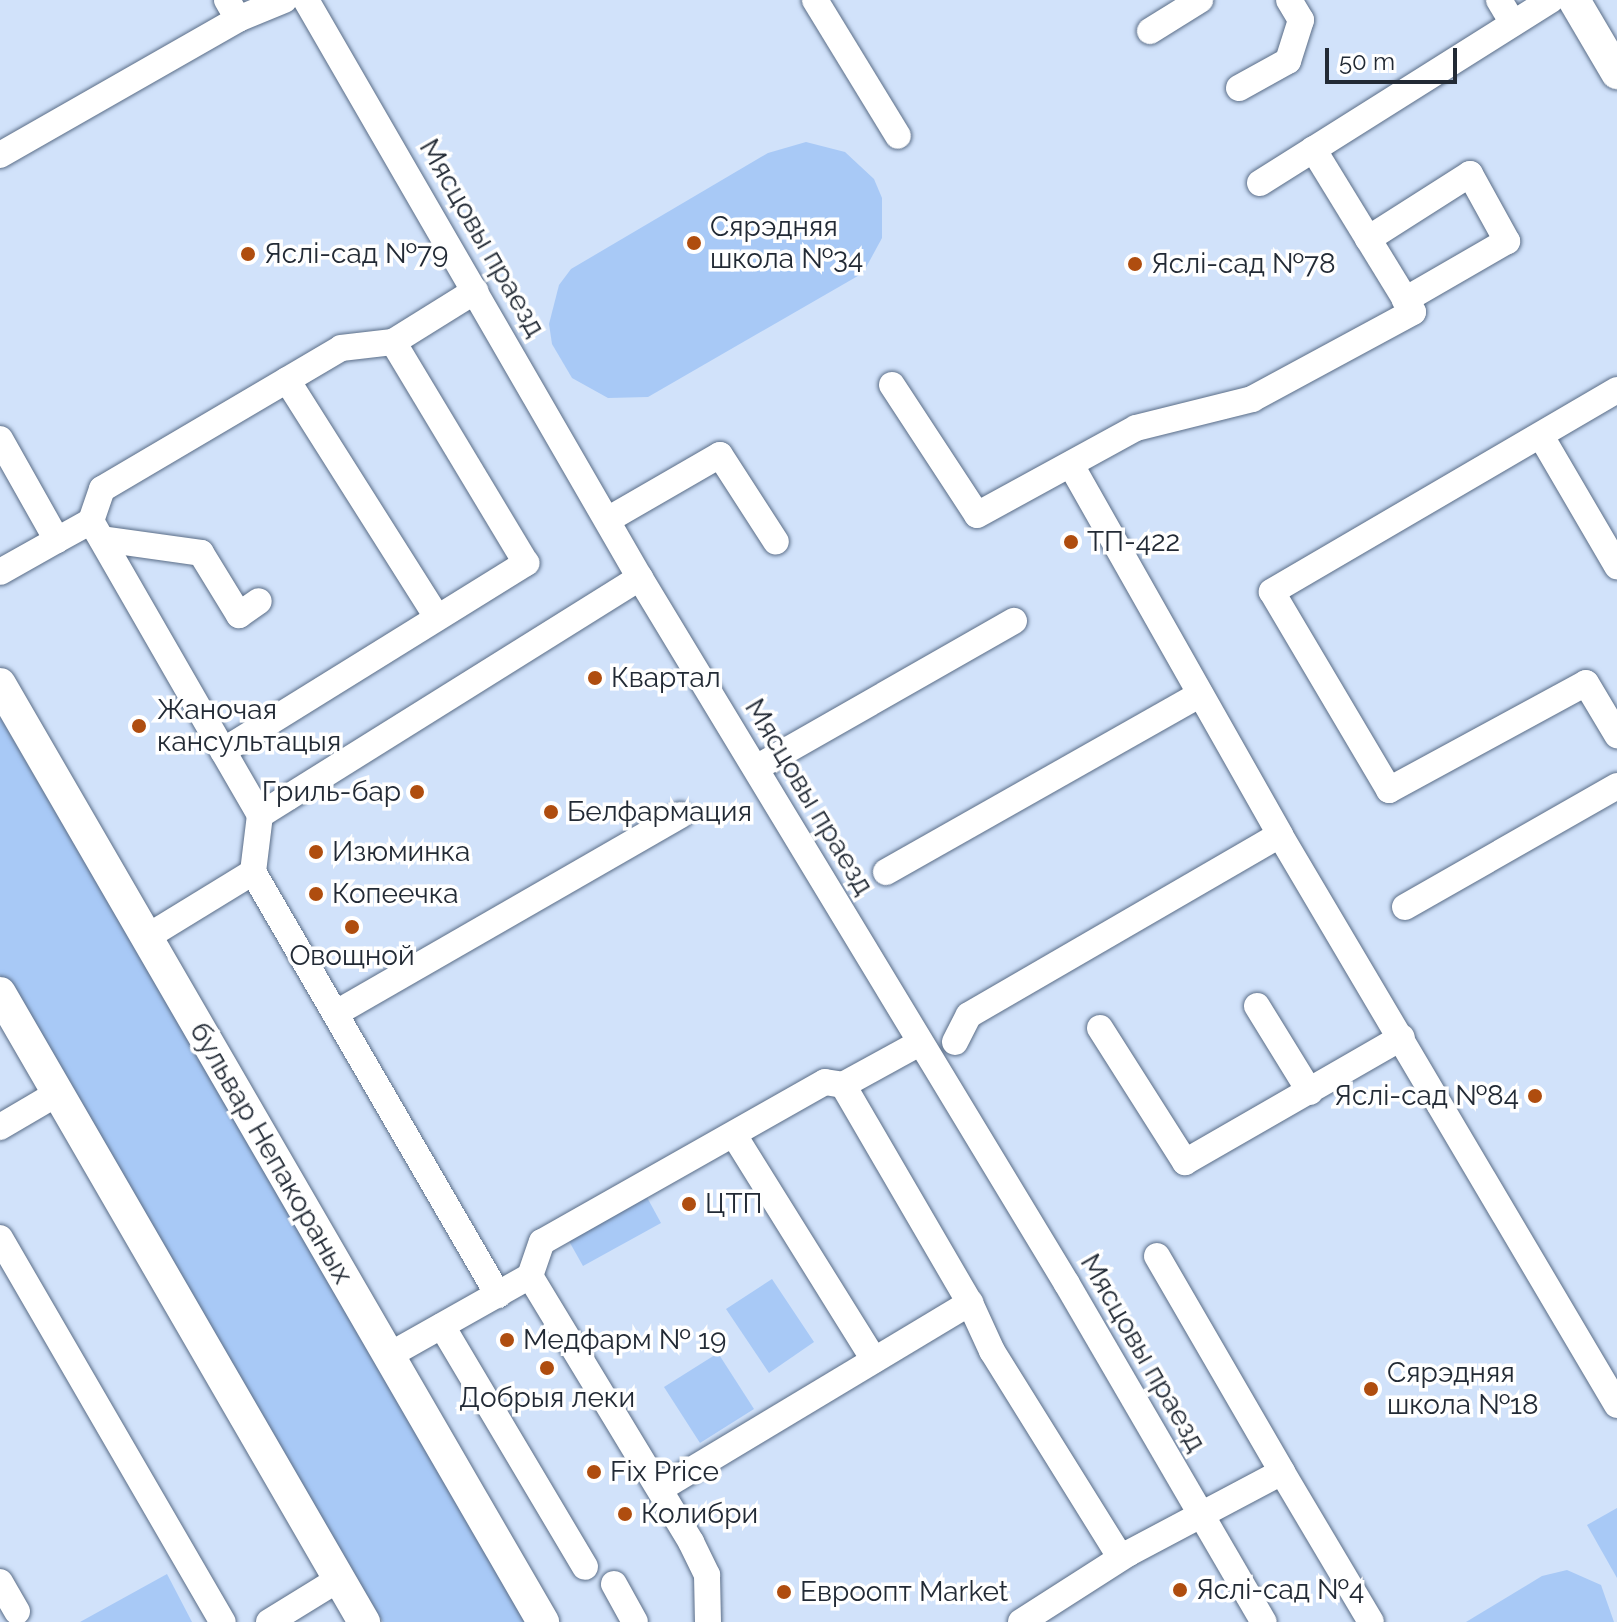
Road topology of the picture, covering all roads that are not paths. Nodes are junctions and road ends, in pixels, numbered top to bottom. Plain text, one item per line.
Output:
1 (284, 0) edge
2 (306, 0) edge
3 (815, 0) edge
4 (1200, 0) edge
5 (1289, 0) edge
6 (1499, 0) edge
7 (1551, 0) edge
8 (1574, 0) edge
9 (233, 10) edge
10 (1513, 23) junction
11 (1150, 31) dead end
12 (1617, 73) edge
13 (1239, 88) dead end
14 (898, 136) dead end
15 (1313, 149) junction
16 (0, 155) edge
17 (1260, 183) dead end
18 (1368, 239) junction
19 (475, 291) junction
20 (1405, 300) junction
21 (393, 342) junction
22 (287, 380) junction
23 (892, 385) dead end
24 (1617, 390) edge
25 (1541, 436) junction
26 (0, 439) edge
27 (1071, 465) junction
28 (609, 519) junction
29 (97, 530) junction
30 (57, 540) junction
31 (776, 542) dead end
32 (1617, 566) edge
33 (0, 572) edge
34 (640, 578) junction
35 (259, 601) dead end
36 (437, 617) junction
37 (1014, 621) dead end
38 (0, 684) edge
39 (1200, 694) junction
40 (1617, 735) edge
41 (223, 751) junction
42 (756, 768) junction
43 (1617, 786) edge
44 (260, 815) junction
45 (680, 815) dead end
46 (1280, 835) junction
47 (253, 872) junction
48 (886, 872) dead end
49 (1405, 907) dead end
50 (147, 937) junction
51 (0, 993) edge
52 (1257, 1006) dead end
53 (338, 1012) junction
54 (1100, 1028) dead end
55 (1402, 1037) junction
56 (955, 1042) dead end
57 (918, 1044) junction
58 (843, 1085) junction
59 (1310, 1092) junction
60 (58, 1093) junction
61 (0, 1127) edge
62 (734, 1135) junction
63 (0, 1238) edge
64 (1157, 1256) dead end
65 (530, 1276) junction
66 (498, 1295) junction
67 (970, 1303) junction
68 (442, 1326) junction
69 (388, 1356) junction
70 (874, 1360) junction
71 (1617, 1405) edge
72 (1282, 1472) junction
73 (660, 1489) junction
74 (1201, 1517) junction
75 (1129, 1553) junction
76 (585, 1567) dead end
77 (339, 1579) junction
78 (0, 1582) edge
79 (614, 1584) dead end
80 (17, 1611) dead end
81 (223, 1622) edge
82 (269, 1622) edge
83 (364, 1622) edge
84 (543, 1622) edge
85 (635, 1622) edge
86 (708, 1622) edge
87 (1021, 1622) edge
88 (1264, 1622) edge
89 (1371, 1622) edge

1 - 9 street
2 - 19 street, Мясцовы праезд
3 - 14 street
4 - 11 street
5 - 13 street
6 - 10 street
7 - 10 street
8 - 12 main road
9 - 16 street
10 - 15 street
15 - 17 street
15 - 18 street
18 - 20 street
18 - 20 street
19 - 21 street
19 - 28 street, Мясцовы праезд
20 - 27 street
21 - 22 street
21 - 36 street
22 - 29 street
22 - 36 street
23 - 27 street
24 - 25 street
25 - 32 street
25 - 40 street
26 - 30 street
27 - 39 street
28 - 31 street
28 - 34 street, Мясцовы праезд
29 - 30 street
29 - 35 street
29 - 41 street
30 - 33 street
34 - 42 street, Мясцовы праезд
34 - 44 street
36 - 41 street
37 - 42 street
38 - 50 main road, бульвар Непакораных
39 - 46 street
39 - 48 street
41 - 44 street
42 - 57 street, Мясцовы праезд
43 - 49 street
44 - 47 street
45 - 53 street
46 - 55 street
46 - 56 street
47 - 50 street
47 - 53 street
50 - 69 main road, бульвар Непакораных
51 - 60 main road
52 - 59 street
53 - 66 street
54 - 59 street
55 - 59 street
55 - 71 street
57 - 58 street
57 - 74 street, Мясцовы праезд
58 - 62 street
58 - 67 street
60 - 61 street
60 - 77 main road
62 - 65 street
62 - 70 street
63 - 81 street
64 - 72 street
65 - 66 street
65 - 73 street
66 - 68 street
67 - 70 street
67 - 75 street
68 - 69 street
68 - 76 street
69 - 84 main road, бульвар Непакораных
70 - 73 street
72 - 74 street
72 - 89 street
73 - 86 street
74 - 75 street
74 - 88 street, Мясцовы праезд
75 - 87 street
77 - 82 street
77 - 83 main road
78 - 80 street
79 - 85 street

